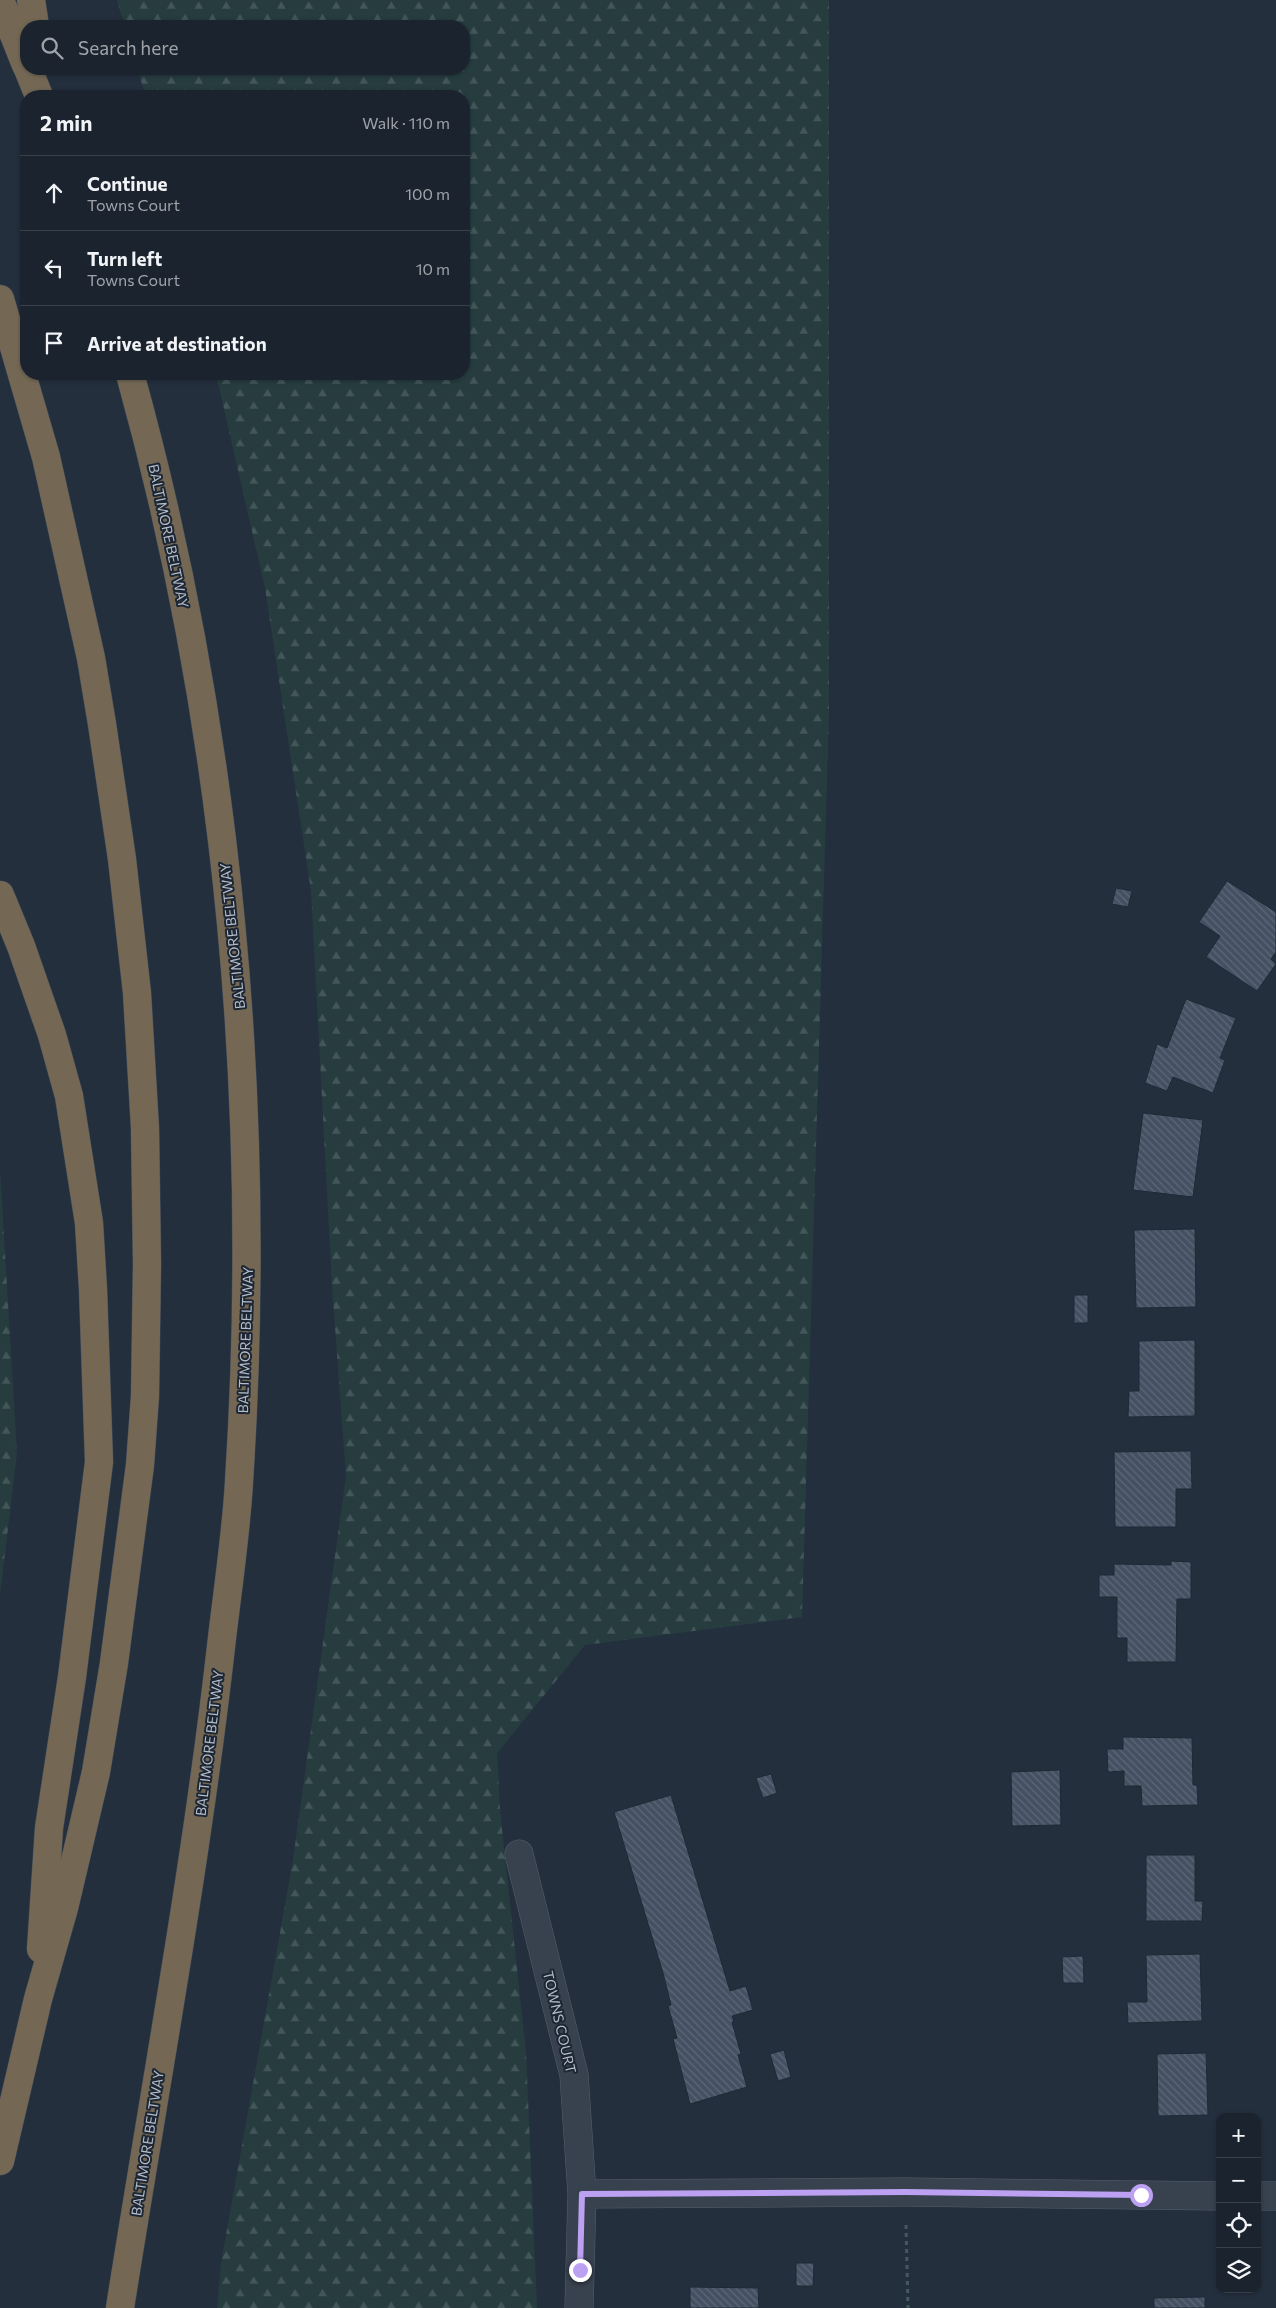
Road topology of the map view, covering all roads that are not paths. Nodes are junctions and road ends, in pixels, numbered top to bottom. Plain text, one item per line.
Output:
1 (0, 0) edge
2 (31, 0) edge
3 (35, 20) edge
4 (20, 50) edge
5 (30, 75) edge
6 (43, 75) edge
7 (37, 90) edge
8 (46, 90) edge
9 (0, 299) edge
10 (20, 368) edge
11 (24, 380) edge
12 (132, 380) edge
13 (0, 895) edge
14 (519, 1854) dead end
15 (38, 1999) junction
16 (0, 2161) edge
17 (582, 2194) junction
18 (1216, 2196) edge
19 (1261, 2196) edge
20 (1276, 2196) edge
21 (120, 2308) edge
22 (579, 2308) edge

1 - 4 highway
2 - 3 highway
5 - 7 highway
6 - 8 highway
9 - 10 highway
11 - 15 highway
12 - 21 highway, BALTIMORE BELTWAY
13 - 15 highway
14 - 17 street, TOWNS COURT
15 - 16 highway
17 - 18 street
17 - 22 street, TOWNS COURT
19 - 20 street

